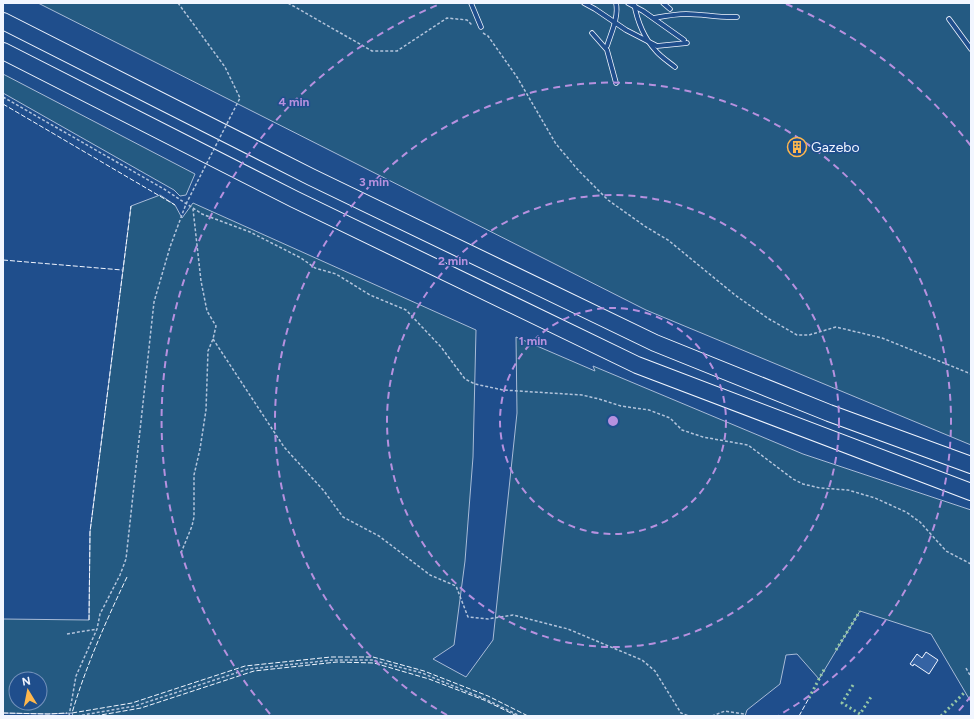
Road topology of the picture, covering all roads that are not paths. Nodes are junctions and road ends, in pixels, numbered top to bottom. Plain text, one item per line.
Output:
1 (472, 3) edge
2 (584, 3) edge
3 (616, 3) edge
4 (628, 3) edge
5 (663, 3) edge
6 (634, 5) edge
7 (670, 9) dead end
8 (737, 17) dead end
9 (654, 18) junction
10 (949, 19) dead end
11 (3, 21) edge
12 (614, 23) junction
13 (479, 28) road end
14 (592, 33) dead end
15 (648, 40) junction
16 (607, 46) dead end
17 (971, 49) edge
18 (3, 51) edge
19 (675, 67) dead end
20 (616, 83) dead end
21 (971, 466) edge
22 (971, 492) edge

1 - 13 lane
2 - 12 lane
3 - 12 lane
4 - 6 lane
5 - 7 lane
6 - 9 lane
6 - 15 lane
8 - 9 lane
9 - 15 lane
10 - 17 lane
11 - 21 highway
12 - 15 lane
12 - 16 lane
14 - 20 lane
15 - 19 lane
18 - 22 highway

